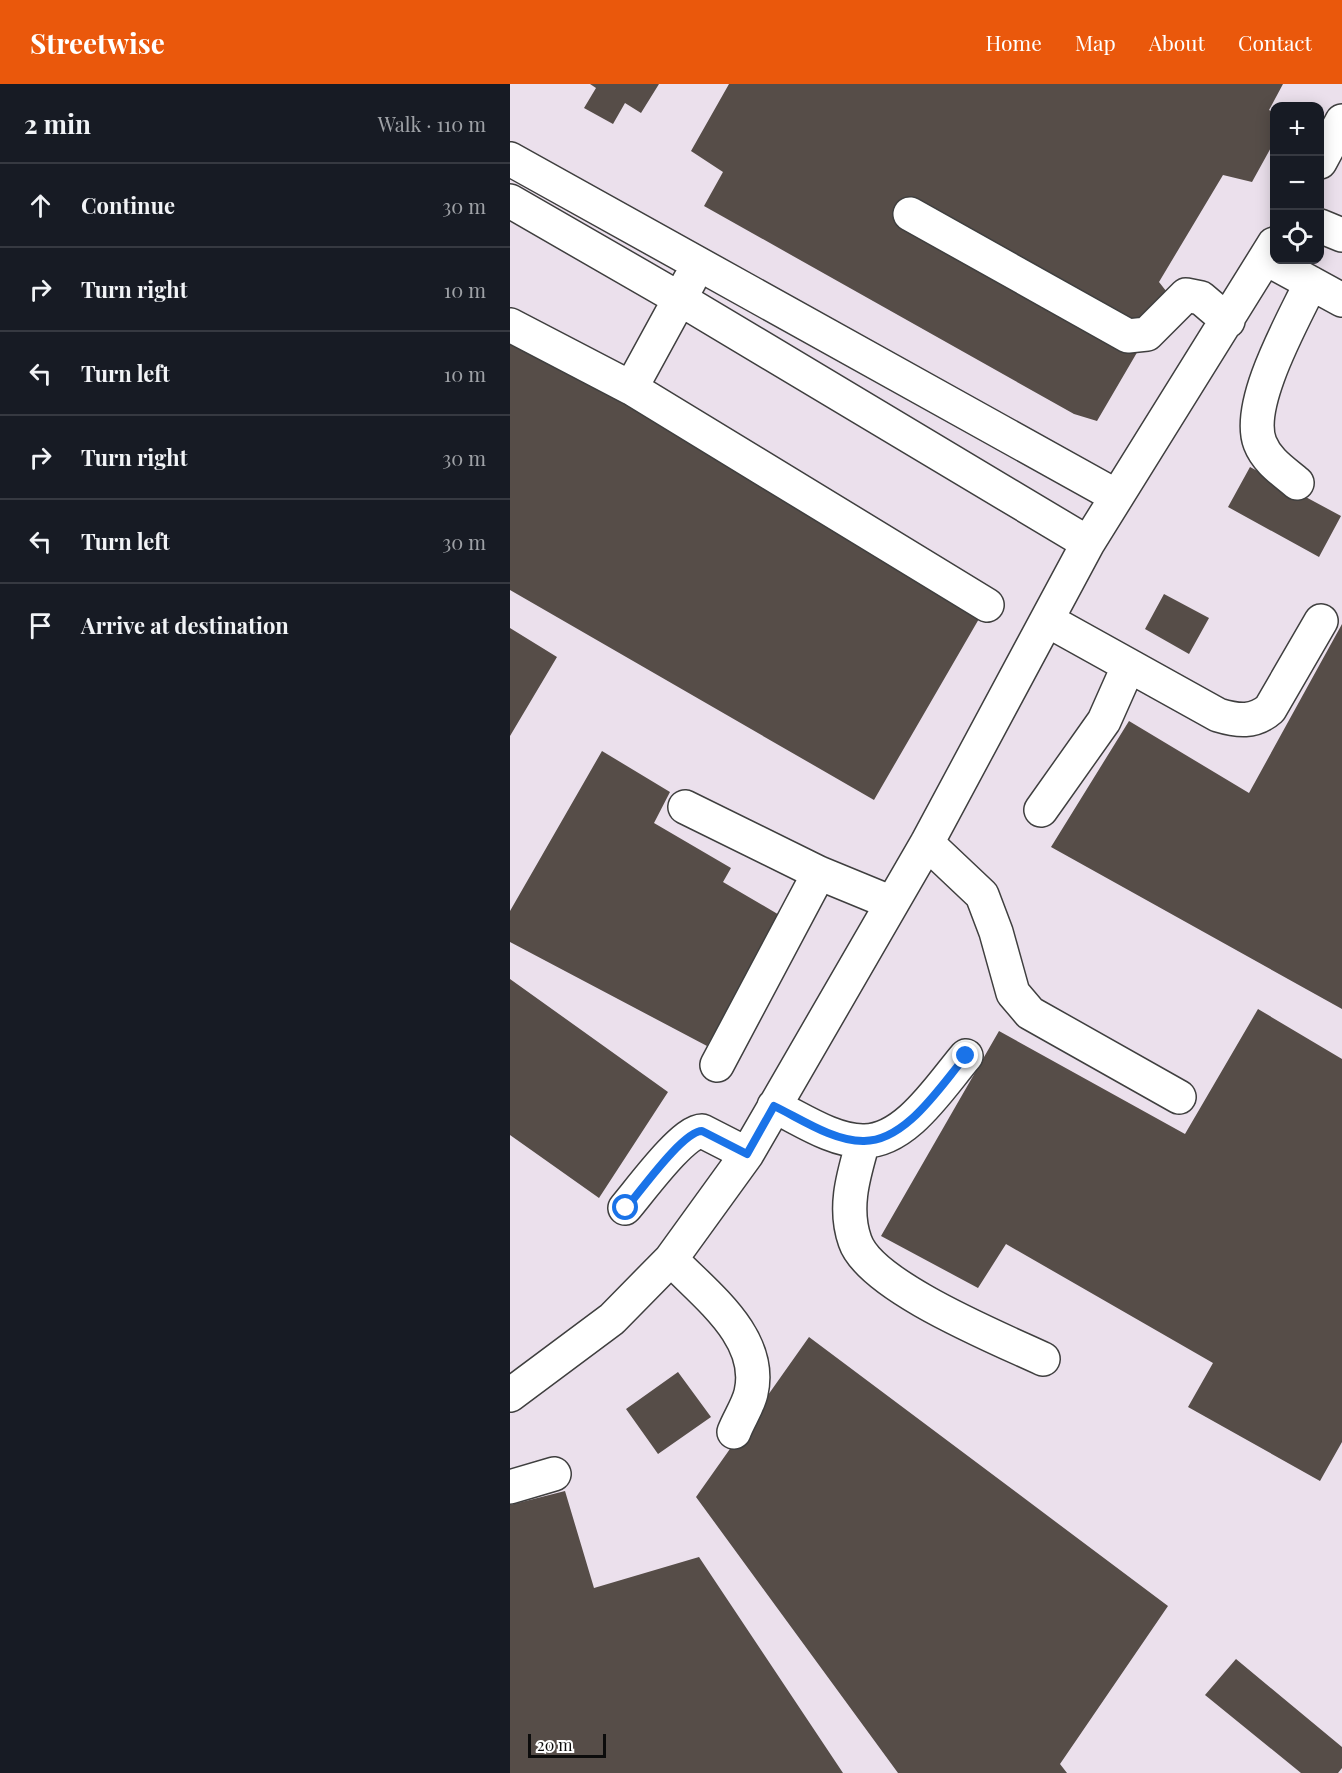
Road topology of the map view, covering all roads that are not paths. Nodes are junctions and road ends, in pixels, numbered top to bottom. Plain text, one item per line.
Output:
1 (1342, 121) edge
2 (1323, 156) edge
3 (510, 159) edge
4 (510, 201) edge
5 (910, 214) dead end
6 (1324, 228) edge
7 (1342, 235) edge
8 (1270, 251) edge
9 (1287, 264) edge
10 (698, 265) junction
11 (1311, 283) junction
12 (680, 299) junction
13 (1342, 300) edge
14 (1228, 321) junction
15 (510, 325) edge
16 (631, 388) junction
17 (1297, 483) dead end
18 (1116, 496) junction
19 (1088, 543) junction
20 (987, 605) dead end
21 (1047, 621) junction
22 (1321, 621) dead end
23 (1128, 667) junction
24 (685, 807) dead end
25 (1041, 810) dead end
26 (927, 843) junction
27 (819, 873) junction
28 (891, 903) junction
29 (966, 1056) dead end
30 (717, 1065) dead end
31 (1179, 1097) dead end
32 (774, 1106) junction
33 (863, 1142) junction
34 (747, 1154) junction
35 (626, 1208) dead end
36 (671, 1259) junction
37 (1043, 1359) dead end
38 (510, 1395) edge
39 (734, 1432) dead end
40 (554, 1474) dead end
41 (510, 1487) edge

1 - 2 street
3 - 10 street
4 - 12 street
5 - 14 street
6 - 7 street
8 - 14 street
9 - 11 street
10 - 12 street
10 - 18 street
11 - 13 street
11 - 17 street
12 - 16 street
12 - 19 street
14 - 18 street
15 - 16 street
16 - 20 street
18 - 19 street
19 - 21 street
21 - 23 street
21 - 26 street
22 - 23 street
23 - 25 street
24 - 27 street
26 - 28 street
26 - 31 street
27 - 28 street
27 - 30 street
28 - 32 street
29 - 33 street
32 - 33 street
32 - 34 street
33 - 37 street
34 - 35 street
34 - 36 street
36 - 38 street
36 - 39 street
40 - 41 street

